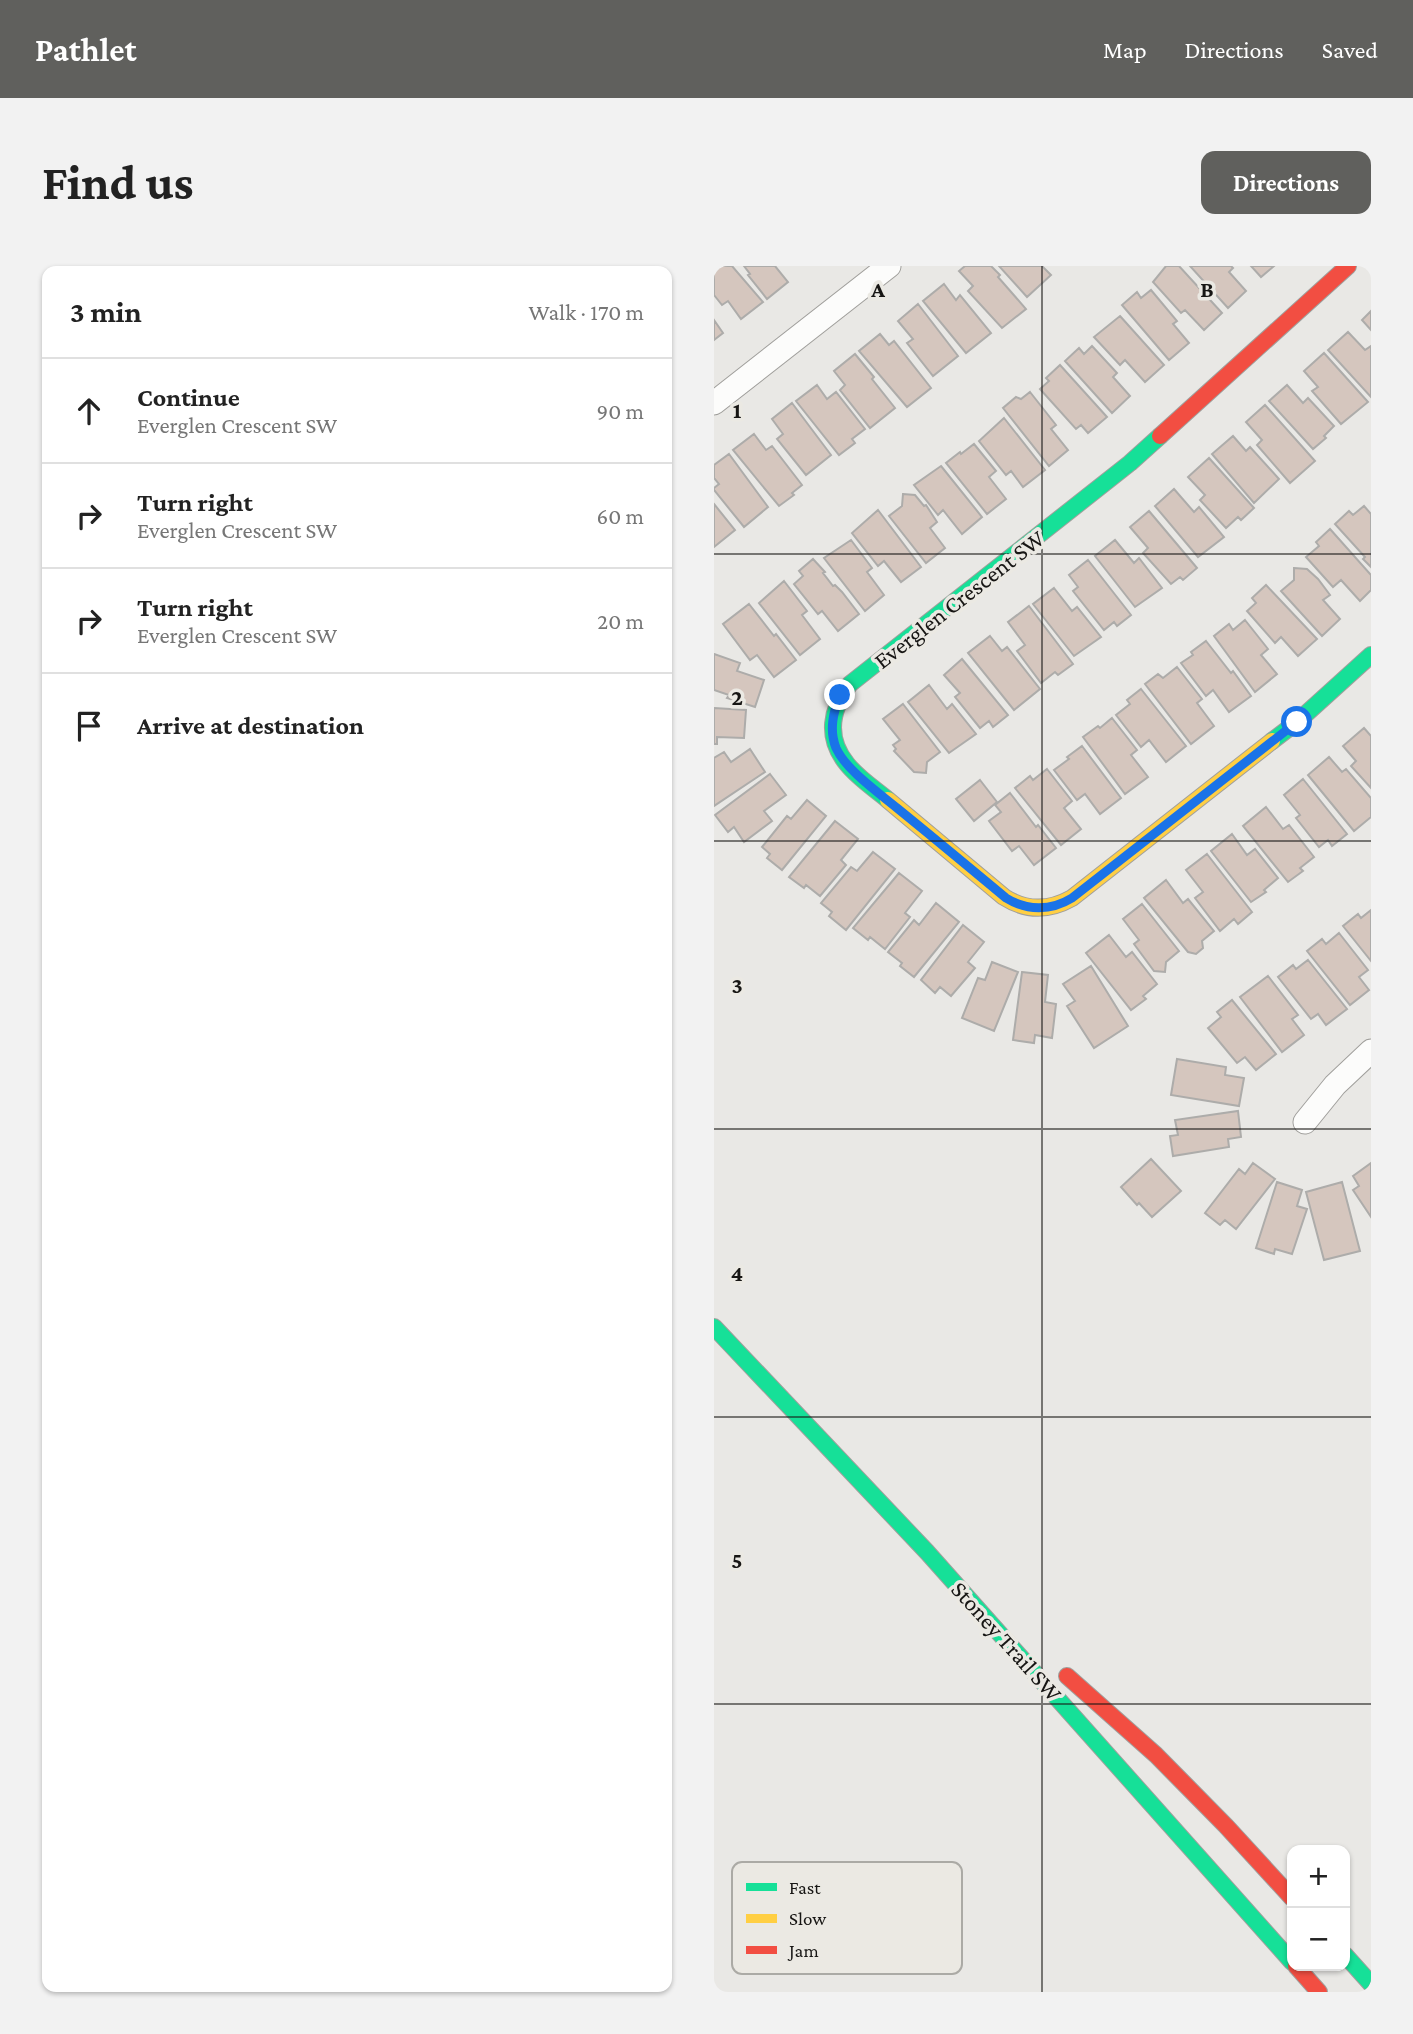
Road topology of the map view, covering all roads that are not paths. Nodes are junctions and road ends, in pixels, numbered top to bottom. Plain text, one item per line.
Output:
1 (889, 266) edge
2 (1348, 266) edge
3 (714, 403) edge
4 (1371, 655) edge
5 (1371, 1051) edge
6 (1305, 1122) dead end
7 (714, 1326) edge
8 (927, 1552) junction
9 (1031, 1644) dead end
10 (1052, 1663) dead end
11 (1287, 1893) edge
12 (1287, 1956) edge
13 (1350, 1960) edge
14 (1300, 1971) edge
15 (1371, 1983) edge
16 (1319, 1992) edge

1 - 3 street
2 - 4 main road, Everglen Crescent SW
5 - 6 street
7 - 8 main road, Stoney Trail SW
8 - 9 main road
8 - 12 main road, Stoney Trail SW
10 - 11 main road
13 - 15 main road
14 - 16 main road, Stoney Trail SW

